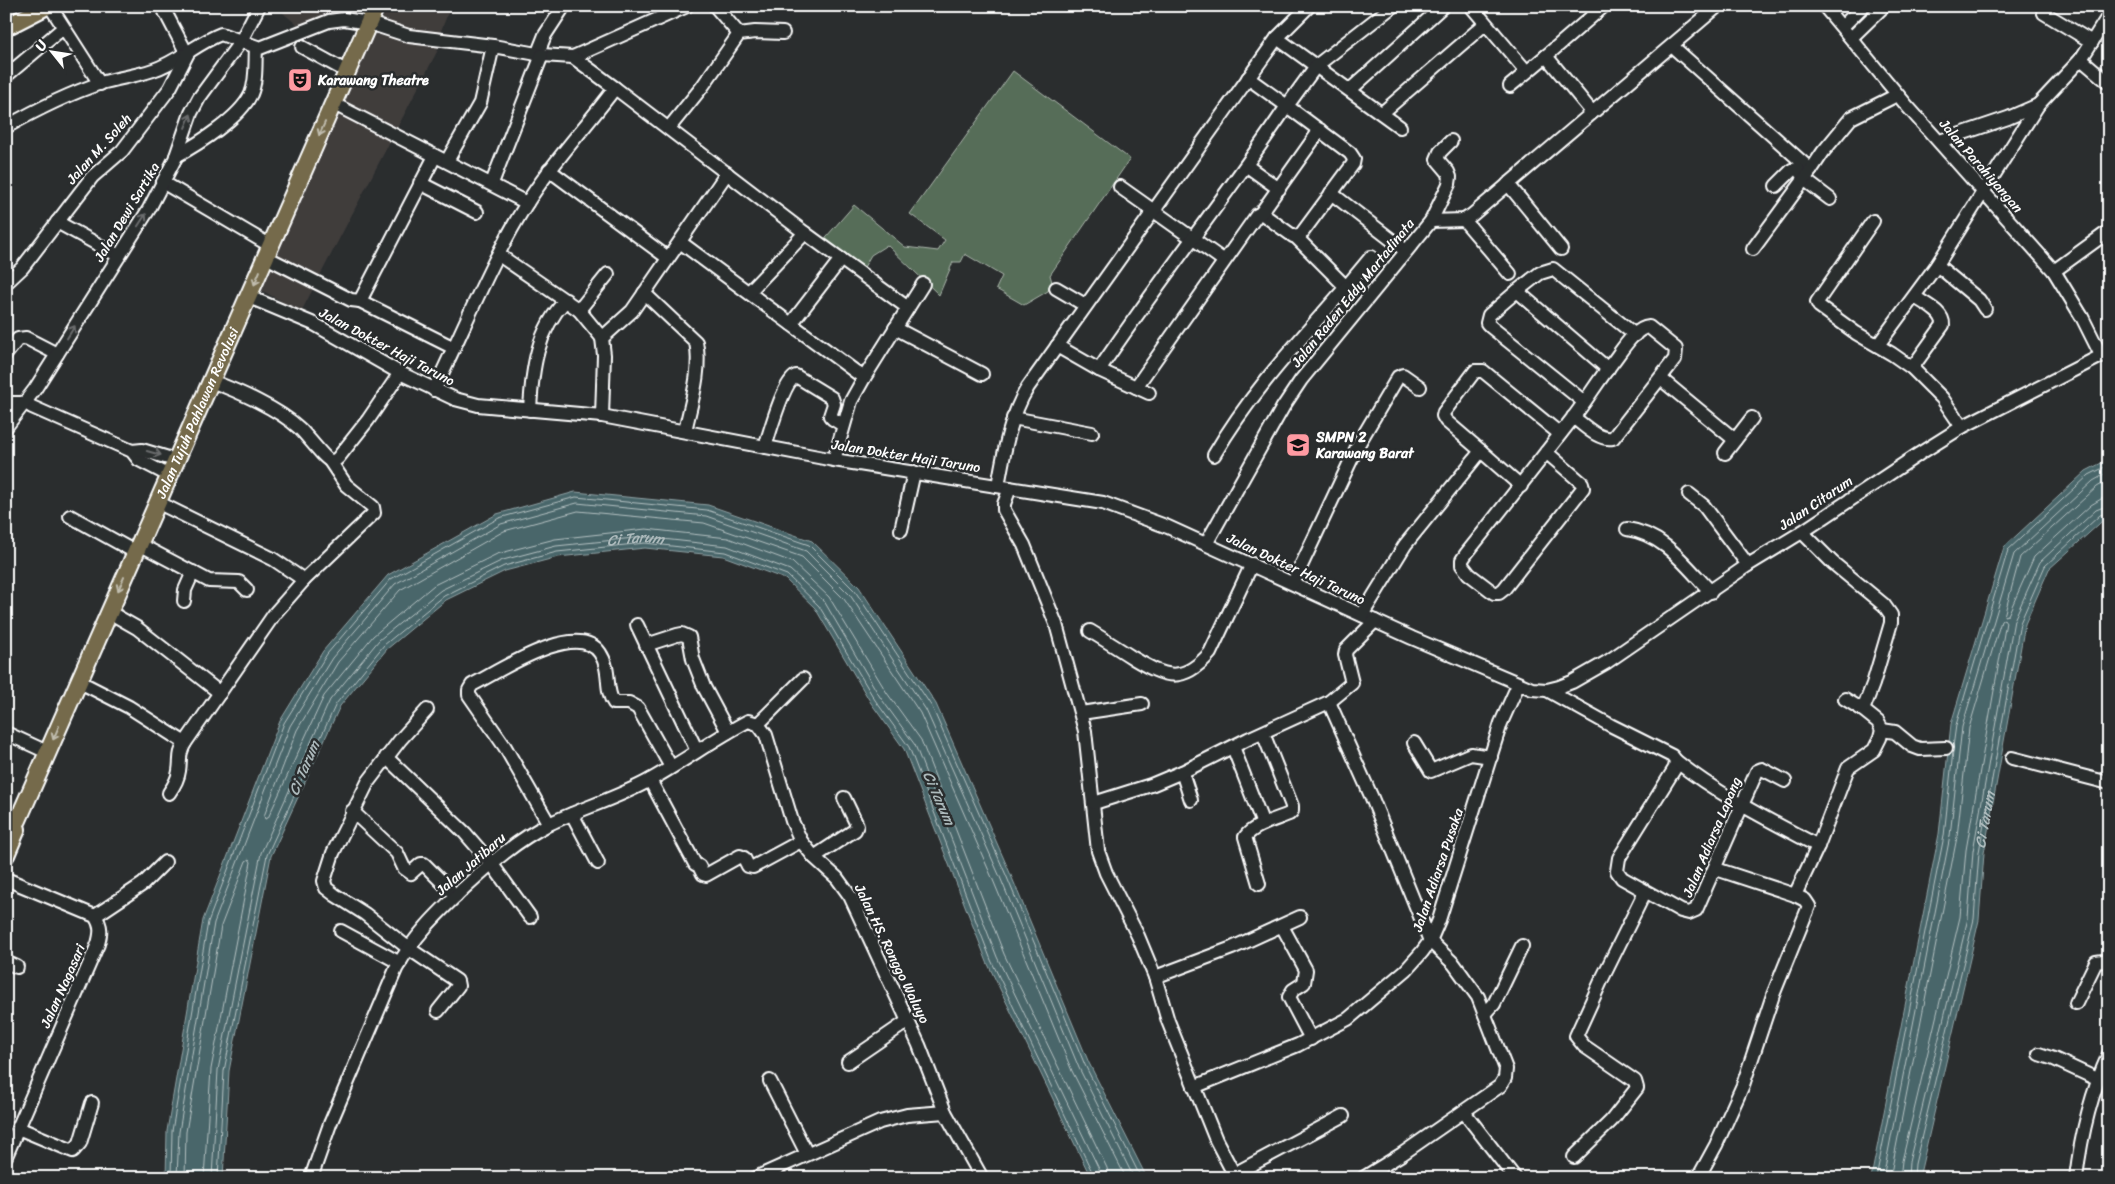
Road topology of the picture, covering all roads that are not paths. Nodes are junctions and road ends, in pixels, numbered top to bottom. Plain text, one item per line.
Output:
1 (47, 6) edge
2 (50, 6) edge
3 (162, 6) edge
4 (259, 6) edge
5 (376, 6) edge
6 (564, 6) edge
7 (687, 6) edge
8 (715, 6) edge
9 (1393, 6) edge
10 (1443, 6) edge
11 (1471, 6) edge
12 (1604, 6) edge
13 (1718, 6) edge
14 (1824, 6) edge
15 (1863, 6) edge
16 (1884, 6) edge
17 (2042, 6) edge
18 (1301, 8) edge
19 (2109, 15) edge
20 (1485, 24) junction
21 (6, 27) edge
22 (1842, 27) junction
23 (63, 28) junction
24 (366, 29) junction
25 (783, 33) dead end
26 (739, 34) junction
27 (1277, 38) junction
28 (1851, 38) junction
29 (2092, 42) junction
30 (239, 44) junction
31 (493, 46) junction
32 (1672, 46) junction
33 (256, 47) junction
34 (302, 47) dead end
35 (188, 51) junction
36 (540, 55) junction
37 (1546, 56) junction
38 (573, 57) junction
39 (2081, 59) junction
40 (1316, 66) junction
41 (346, 71) junction
42 (1526, 71) junction
43 (6, 76) edge
44 (1248, 78) junction
45 (2109, 83) edge
46 (100, 84) junction
47 (1510, 86) dead end
48 (615, 88) junction
49 (1350, 90) junction
50 (1897, 94) junction
51 (334, 104) junction
52 (2038, 104) junction
53 (1287, 106) junction
54 (1382, 112) junction
55 (1592, 112) junction
56 (6, 127) edge
57 (1400, 127) dead end
58 (669, 128) junction
59 (1320, 130) junction
60 (1451, 141) dead end
61 (1940, 141) junction
62 (176, 156) junction
63 (441, 159) junction
64 (1247, 166) junction
65 (549, 170) junction
66 (727, 173) junction
67 (1808, 175) junction
68 (164, 183) junction
69 (420, 183) junction
70 (492, 183) junction
71 (1508, 184) junction
72 (1776, 186) dead end
73 (1120, 187) dead end
74 (1279, 189) junction
75 (1984, 192) junction
76 (1331, 193) junction
77 (1830, 199) dead end
78 (527, 202) junction
79 (1153, 211) junction
80 (477, 212) dead end
81 (1261, 213) junction
82 (1464, 220) junction
83 (1431, 221) junction
84 (1873, 221) dead end
85 (57, 222) junction
86 (2109, 231) edge
87 (805, 233) junction
88 (1296, 237) junction
89 (1193, 240) junction
90 (680, 242) junction
91 (1560, 249) dead end
92 (1753, 249) dead end
93 (1406, 251) junction
94 (269, 252) junction
95 (499, 255) junction
96 (119, 256) junction
97 (1371, 257) dead end
98 (668, 258) junction
99 (841, 259) junction
100 (1224, 260) junction
101 (1937, 265) junction
102 (2054, 271) junction
103 (608, 274) dead end
104 (1510, 274) dead end
105 (6, 283) edge
106 (924, 284) dead end
107 (1346, 287) junction
108 (1056, 288) dead end
109 (1518, 291) junction
110 (749, 292) junction
111 (644, 293) junction
112 (249, 297) junction
113 (1915, 297) junction
114 (566, 300) junction
115 (360, 302) junction
116 (1085, 305) junction
117 (908, 308) junction
118 (1985, 309) dead end
119 (578, 310) junction
120 (791, 324) junction
121 (896, 328) junction
122 (1635, 335) junction
123 (602, 338) junction
124 (1878, 345) junction
125 (1057, 346) junction
126 (454, 348) junction
127 (6, 354) edge
128 (57, 354) junction
129 (2105, 354) edge
130 (1608, 368) junction
131 (1912, 368) junction
132 (1099, 370) junction
133 (400, 373) junction
134 (982, 374) dead end
135 (864, 378) junction
136 (1661, 379) junction
137 (211, 381) junction
138 (1136, 387) junction
139 (1420, 387) dead end
140 (434, 390) junction
141 (1149, 393) dead end
142 (26, 402) junction
143 (1584, 402) junction
144 (6, 403) edge
145 (530, 410) junction
146 (602, 416) junction
147 (1574, 417) junction
148 (1013, 418) junction
149 (1752, 418) dead end
150 (843, 425) junction
151 (6, 427) edge
152 (1962, 427) junction
153 (685, 431) junction
154 (1092, 433) dead end
155 (1560, 434) junction
156 (1735, 440) junction
157 (765, 447) junction
158 (132, 451) junction
159 (1481, 451) junction
160 (1546, 452) junction
161 (1725, 452) dead end
162 (1214, 456) dead end
163 (175, 460) junction
164 (834, 460) junction
165 (330, 461) junction
166 (914, 472) junction
167 (168, 475) junction
168 (1521, 486) junction
169 (1004, 487) junction
170 (1689, 494) dead end
171 (157, 502) junction
172 (70, 516) dead end
173 (1627, 529) dead end
174 (901, 530) dead end
175 (1802, 532) junction
176 (1206, 544) junction
177 (137, 548) junction
178 (1252, 564) junction
179 (1748, 565) junction
180 (193, 572) junction
181 (304, 580) junction
182 (1293, 583) junction
183 (247, 590) dead end
184 (1711, 592) junction
185 (184, 601) dead end
186 (109, 612) junction
187 (1362, 616) junction
188 (1374, 621) junction
189 (637, 625) dead end
190 (1090, 631) dead end
191 (646, 645) junction
192 (803, 679) dead end
193 (78, 681) junction
194 (1518, 685) junction
195 (1547, 690) junction
196 (220, 692) junction
197 (1845, 699) dead end
198 (1328, 702) junction
199 (1142, 704) dead end
200 (427, 710) dead end
201 (1863, 710) junction
202 (1081, 713) junction
203 (758, 724) junction
204 (1882, 730) junction
205 (728, 732) junction
206 (1263, 732) junction
207 (6, 733) edge
208 (185, 743) junction
209 (1414, 743) dead end
210 (1233, 747) junction
211 (1946, 748) dead end
212 (47, 752) junction
213 (697, 752) junction
214 (386, 757) junction
215 (1491, 757) junction
216 (2012, 758) dead end
217 (1676, 761) junction
218 (671, 767) junction
219 (1182, 772) junction
220 (650, 780) junction
221 (1786, 781) dead end
222 (2109, 783) edge
223 (169, 793) dead end
224 (844, 798) dead end
225 (1191, 800) dead end
226 (1094, 803) junction
227 (1742, 806) junction
228 (352, 811) junction
229 (572, 814) junction
230 (18, 820) junction
231 (549, 824) junction
232 (1263, 824) junction
233 (6, 839) edge
234 (801, 840) junction
235 (1818, 846) junction
236 (6, 855) edge
237 (814, 857) junction
238 (165, 862) dead end
239 (491, 863) junction
240 (598, 863) dead end
241 (1716, 869) junction
242 (6, 879) edge
243 (1258, 884) dead end
244 (1646, 892) junction
245 (1795, 895) junction
246 (456, 896) junction
247 (95, 916) junction
248 (530, 917) dead end
249 (1300, 917) dead end
250 (1282, 926) junction
251 (341, 931) dead end
252 (1430, 942) junction
253 (1522, 946) dead end
254 (408, 948) junction
255 (400, 963) junction
256 (2109, 963) edge
257 (1155, 977) junction
258 (2076, 1003) dead end
259 (438, 1011) dead end
260 (1485, 1014) junction
261 (908, 1021) junction
262 (1311, 1039) junction
263 (2039, 1054) dead end
264 (2109, 1054) edge
265 (848, 1062) dead end
266 (2097, 1079) junction
267 (770, 1081) dead end
268 (1194, 1087) junction
269 (92, 1103) dead end
270 (945, 1112) junction
271 (1464, 1112) junction
272 (1344, 1116) dead end
273 (18, 1128) junction
274 (807, 1154) junction
275 (6, 1156) edge
276 (1574, 1158) dead end
277 (1235, 1176) edge
278 (311, 1178) edge
279 (755, 1178) edge
280 (982, 1178) edge
281 (1363, 1178) edge
282 (1515, 1178) edge
283 (1698, 1178) edge
284 (2076, 1178) edge

1 - 21 main road
2 - 23 street
3 - 35 street
4 - 30 street, Jalan Dewi Sartika
5 - 24 main road, Jalan Tujuh Pahlawan Revolusi
6 - 36 street
7 - 38 street
8 - 26 street
9 - 40 street
10 - 49 street
11 - 20 street
12 - 37 street
13 - 32 street
14 - 22 street, Jalan Parahiyangan
15 - 22 street
16 - 28 street
17 - 29 street
18 - 27 street
19 - 29 street
20 - 42 street
20 - 54 street
22 - 28 street, Jalan Parahiyangan
23 - 43 street
23 - 46 street
24 - 31 street
24 - 33 street
24 - 41 main road, Jalan Tujuh Pahlawan Revolusi
25 - 26 street
26 - 58 street
27 - 40 street
27 - 44 street
28 - 50 street, Jalan Parahiyangan
29 - 39 street
30 - 33 street
30 - 35 street
62 -> 30 street, Jalan Dewi Sartika
31 - 36 street
31 - 63 street
32 - 55 street
32 - 67 street
33 - 62 street
34 - 41 street
35 - 46 street
35 - 85 street, Jalan M. Soleh
36 - 38 street
36 - 70 street
37 - 42 street
37 - 55 street
38 - 48 street
39 - 45 street
39 - 52 street
40 - 49 street
40 - 53 street
41 - 51 main road, Jalan Tujuh Pahlawan Revolusi
42 - 47 street
44 - 53 street
44 - 79 street
46 - 56 street
48 - 58 street
48 - 65 street
49 - 54 street
50 - 61 street, Jalan Parahiyangan
50 - 67 street
51 - 63 street
51 -> 94 main road, Jalan Tujuh Pahlawan Revolusi
52 - 61 street
52 - 75 street
53 - 59 street
53 - 64 street
54 - 57 street
55 - 71 street
58 - 66 street
59 - 74 street
59 - 76 street
60 - 83 street
61 - 75 street, Jalan Parahiyangan
62 - 68 street, Jalan Dewi Sartika
63 - 69 street
63 - 70 street
64 - 74 street
64 - 89 street
65 - 78 street
65 - 98 street
66 - 87 street
66 - 90 street
67 - 72 street
67 - 77 street
67 - 92 street
68 - 94 street
96 -> 68 street, Jalan Dewi Sartika
69 - 80 street
69 - 115 street
70 - 78 street
71 - 82 street
71 - 91 street
73 - 79 street
74 - 81 street
75 - 101 street
75 - 102 street, Jalan Parahiyangan
76 - 88 street
76 - 93 street
78 - 95 street
79 - 89 street
79 - 116 street
81 - 88 street
81 - 100 street
82 - 83 street, Jalan Raden Eddy Martadinata
82 - 104 street
83 - 93 street, Jalan Raden Eddy Martadinata
84 - 124 street
85 - 96 street
85 - 105 street, Jalan M. Soleh
86 - 102 street
87 - 99 street
87 - 110 street
88 - 107 street
89 - 100 street
89 - 132 street
90 - 98 street
90 - 110 street
93 - 176 street, Jalan Raden Eddy Martadinata
94 -> 112 main road, Jalan Tujuh Pahlawan Revolusi
94 - 115 street
95 - 114 street
95 - 126 street
128 -> 96 street, Jalan Dewi Sartika
97 - 107 street
98 - 111 street
99 - 117 street
99 - 120 street
100 - 138 street
101 - 113 street
101 - 118 street
102 - 129 street, Jalan Parahiyangan
103 - 119 street
106 - 117 street
107 - 162 street
108 - 116 street
109 - 122 street
109 - 130 street
109 - 143 street
110 - 120 street
111 - 123 street
111 - 153 street
112 - 133 street, Jalan Dokter Haji Taruno
112 - 137 main road, Jalan Tujuh Pahlawan Revolusi
113 - 124 street
113 - 131 street
114 - 119 street
114 - 145 street
115 - 126 street
116 - 125 street
117 - 121 street
119 - 123 street
120 - 135 street
121 - 134 street
121 - 135 street
122 - 130 street
122 - 136 street
123 - 146 street
124 - 131 street
125 - 132 street
125 - 148 street
126 - 140 street
127 - 128 street
128 - 142 street, Jalan Dewi Sartika
129 - 152 street, Jalan Citarum
130 - 143 street
131 - 152 street
132 - 138 street
133 - 140 street, Jalan Dokter Haji Taruno
133 - 165 street
135 - 150 street
136 - 147 street
136 - 156 street
137 - 163 main road, Jalan Tujuh Pahlawan Revolusi
137 - 165 street
138 - 141 street
139 - 182 street
140 - 145 street, Jalan Dokter Haji Taruno
142 - 144 street
142 - 151 street, Jalan Dewi Sartika
142 - 158 street
143 - 147 street
145 - 146 street, Jalan Dokter Haji Taruno
146 - 153 street, Jalan Dokter Haji Taruno
147 - 155 street
148 - 154 street
148 - 169 street
149 - 156 street
150 - 157 street
150 - 164 street
152 - 175 street, Jalan Citarum
153 - 157 street, Jalan Dokter Haji Taruno
155 - 159 street
155 - 160 street
156 - 161 street
157 - 164 street, Jalan Dokter Haji Taruno
158 -> 163 street
158 - 167 street
159 - 168 street
159 - 187 street
160 - 168 street
160 - 168 street
163 - 167 main road, Jalan Tujuh Pahlawan Revolusi
164 - 166 street, Jalan Dokter Haji Taruno
165 - 181 street
166 - 169 street, Jalan Dokter Haji Taruno
166 - 174 street
167 - 171 main road, Jalan Tujuh Pahlawan Revolusi
169 - 176 street, Jalan Dokter Haji Taruno
169 - 202 street
170 - 179 street
171 - 177 main road, Jalan Tujuh Pahlawan Revolusi
171 - 181 street
172 - 177 street
173 - 184 street
175 - 179 street, Jalan Citarum
175 - 201 street
176 - 178 street, Jalan Dokter Haji Taruno
177 - 180 street
177 -> 186 main road, Jalan Tujuh Pahlawan Revolusi
178 - 182 street, Jalan Dokter Haji Taruno
178 - 190 street
179 - 184 street, Jalan Citarum
180 - 183 street
180 - 185 street
181 - 196 street
182 - 187 street, Jalan Dokter Haji Taruno
184 - 195 street, Jalan Citarum
186 - 193 main road, Jalan Tujuh Pahlawan Revolusi
186 - 196 street
187 - 188 street, Jalan Dokter Haji Taruno
188 - 194 street, Jalan Dokter Haji Taruno
188 - 198 street
189 - 191 street
191 - 205 street
191 - 213 street
192 - 203 street
193 - 208 street
193 -> 212 main road, Jalan Tujuh Pahlawan Revolusi
194 - 195 street, Jalan Dokter Haji Taruno
194 - 215 street, Jalan Adiarsa Pusaka
195 - 217 street
196 - 208 street
197 - 201 street
198 - 206 street
198 - 252 street
199 - 202 street
200 - 214 street
201 - 204 street
202 - 226 street
203 - 205 street, Jalan Jatibaru
203 - 234 street, Jalan HS. Ronggo Waluyo
204 - 211 street
204 - 235 street
205 - 213 street, Jalan Jatibaru
206 - 210 street
206 - 232 street
207 - 212 street
208 - 223 street
209 - 215 street
210 - 219 street
210 - 232 street
212 - 230 main road, Jalan Tujuh Pahlawan Revolusi
213 - 218 street, Jalan Jatibaru
214 - 228 street
214 - 239 street
215 - 252 street, Jalan Adiarsa Pusaka
216 - 222 street
217 - 227 street
217 - 244 street, Jalan Adiarsa Lapang
218 - 220 street, Jalan Jatibaru
218 - 231 street
219 - 225 street
219 - 226 street
220 - 229 street, Jalan Jatibaru
220 - 234 street
221 - 227 street, Jalan Adiarsa Lapang
224 - 237 street
226 - 257 street
227 - 235 street
227 - 241 street, Jalan Adiarsa Lapang
228 - 246 street
228 - 254 street
229 - 231 street, Jalan Jatibaru
229 - 240 street
230 - 233 main road, Jalan Tujuh Pahlawan Revolusi
230 - 236 main road, Jalan Tujuh Pahlawan Revolusi
231 - 239 street, Jalan Jatibaru
232 - 243 street
234 - 237 street, Jalan HS. Ronggo Waluyo
235 - 245 street
237 - 261 street, Jalan HS. Ronggo Waluyo
238 - 247 street
239 - 246 street, Jalan Jatibaru
239 - 248 street
241 - 244 street, Jalan Adiarsa Lapang
241 - 245 street
242 - 247 street
244 - 276 street
245 - 283 street
246 - 254 street, Jalan Jatibaru
247 - 273 street, Jalan Nagasari
249 - 250 street
250 - 257 street
250 - 262 street
251 - 255 street
252 - 260 street
252 - 262 street, Jalan Adiarsa Pusaka
253 - 260 street
254 - 255 street, Jalan Jatibaru
254 - 259 street
255 - 278 street, Jalan Jatibaru
256 - 258 street
257 - 268 street
260 - 271 street
261 - 265 street
261 - 270 street, Jalan HS. Ronggo Waluyo
262 - 268 street, Jalan Adiarsa Pusaka
263 - 266 street
264 - 266 street
266 - 284 street
267 - 274 street
268 - 277 street
269 - 273 street
270 - 274 street
270 - 280 street, Jalan HS. Ronggo Waluyo
271 - 281 street
271 - 282 street
272 - 277 street
273 - 275 street, Jalan Nagasari
274 - 279 street

